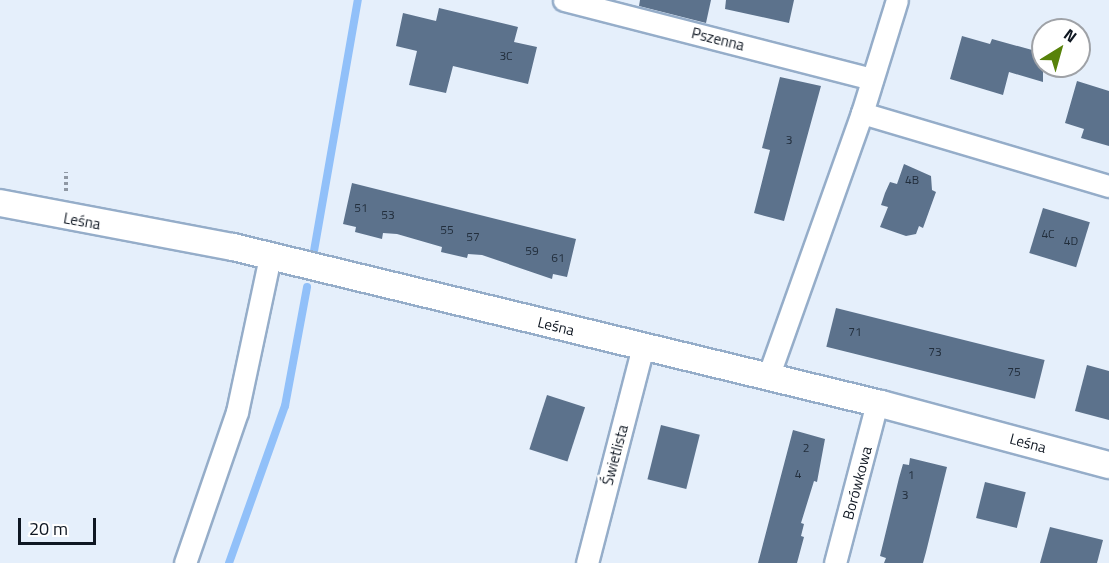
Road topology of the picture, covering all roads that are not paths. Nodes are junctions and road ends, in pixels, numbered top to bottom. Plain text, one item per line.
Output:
1 (564, 0) edge
2 (897, 0) edge
3 (872, 79) junction
4 (862, 113) junction
5 (1109, 186) edge
6 (0, 203) edge
7 (270, 257) junction
8 (643, 347) junction
9 (768, 377) junction
10 (877, 403) junction
11 (1109, 465) edge
12 (185, 563) edge
13 (587, 563) edge
14 (835, 563) edge

1 - 3 street, Pszenna
2 - 3 street
3 - 4 street
4 - 5 street
4 - 9 street
6 - 7 street, Leśna
7 - 8 street, Leśna
7 - 12 street
8 - 9 street, Leśna
8 - 13 street, Świetlista
9 - 10 street, Leśna
10 - 11 street, Leśna
10 - 14 street, Borówkowa

